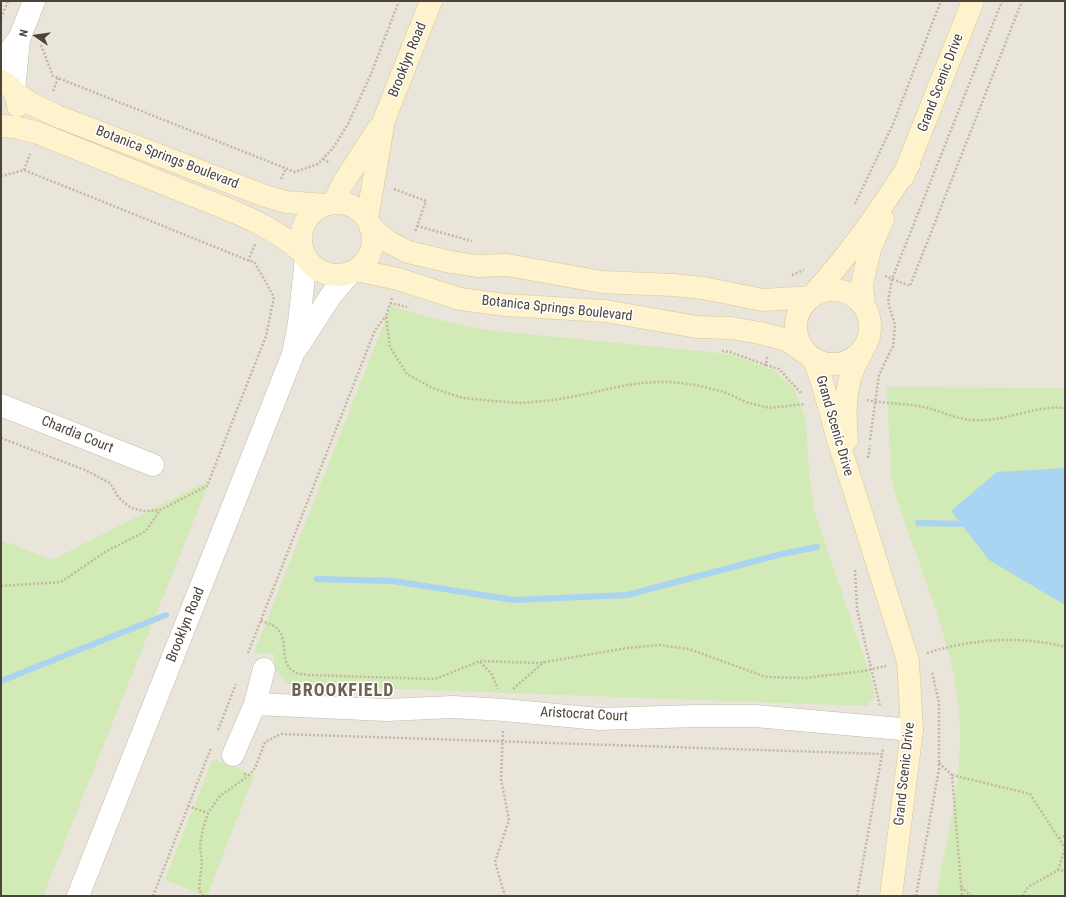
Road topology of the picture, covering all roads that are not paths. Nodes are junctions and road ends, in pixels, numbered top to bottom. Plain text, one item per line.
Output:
1 (34, 1) edge
2 (431, 1) edge
3 (973, 1) edge
4 (20, 37) junction
5 (1, 63) edge
6 (10, 87) edge
7 (384, 120) junction
8 (2, 127) edge
9 (909, 164) junction
10 (329, 204) junction
11 (369, 223) junction
12 (304, 256) junction
13 (353, 271) junction
14 (811, 297) junction
15 (864, 306) junction
16 (862, 352) junction
17 (293, 354) junction
18 (809, 356) junction
19 (836, 398) junction
20 (1, 405) edge
21 (153, 465) dead end
22 (255, 663) road end
23 (255, 704) junction
24 (912, 730) junction
25 (229, 763) road end
26 (78, 896) edge
27 (891, 896) edge

1 - 4 street
2 - 7 street, Brooklyn Road
3 - 9 street, Grand Scenic Drive
4 - 5 street
4 - 6 street
6 - 8 street
6 - 10 street, Botanica Springs Boulevard
7 - 10 street, Brooklyn Road
7 - 11 street, Brooklyn Road
8 - 12 street, Botanica Springs Boulevard
9 - 14 street, Grand Scenic Drive
9 - 15 street, Grand Scenic Drive
10 - 11 street
10 - 12 street
11 - 13 street
11 - 14 street
12 - 13 street
12 - 17 street, Brooklyn Road
13 - 17 street, Brooklyn Road
13 - 18 street, Botanica Springs Boulevard
14 - 15 street
14 - 18 street, Grand Scenic Drive
15 - 16 street, Grand Scenic Drive
16 - 18 street, Grand Scenic Drive
16 - 19 street, Grand Scenic Drive
17 - 26 street, Brooklyn Road
18 - 19 street, Grand Scenic Drive
19 - 24 street, Grand Scenic Drive
20 - 21 street, Chardia Court
22 - 23 street
23 - 24 street, Aristocrat Court
23 - 25 street
24 - 27 street, Grand Scenic Drive

